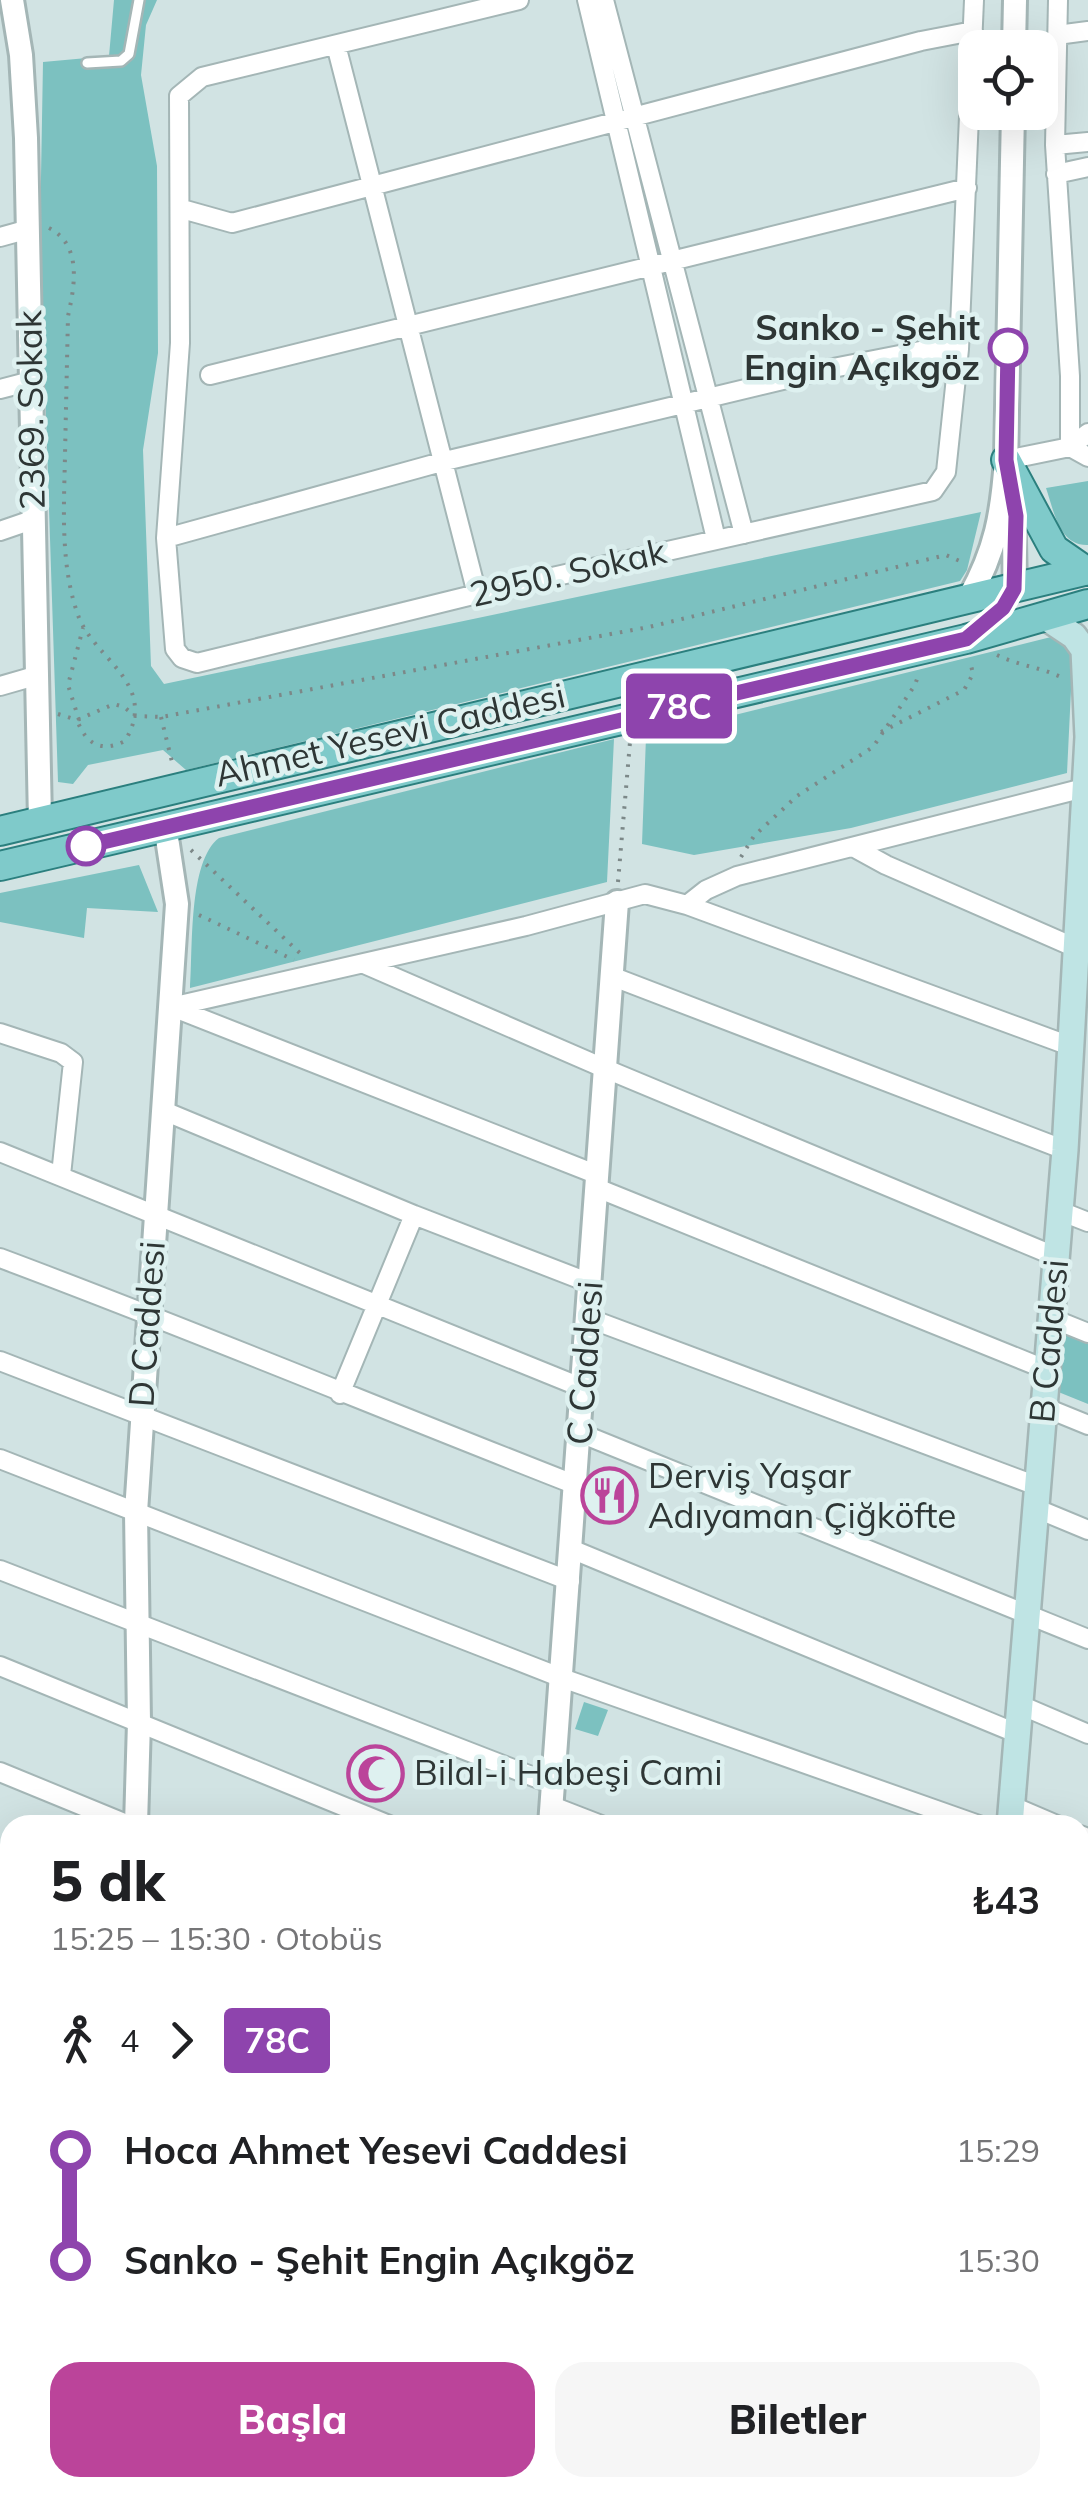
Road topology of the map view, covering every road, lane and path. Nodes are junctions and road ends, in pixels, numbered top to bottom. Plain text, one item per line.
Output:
1 (12, 0) edge
2 (139, 0) edge
3 (519, 0) edge
4 (587, 0) edge
5 (604, 0) edge
6 (974, 0) edge
7 (1015, 0) edge
8 (1058, 0) edge
9 (973, 30) edge
10 (1014, 30) edge
11 (1057, 30) edge
12 (1088, 31) edge
13 (958, 34) edge
14 (1058, 35) edge
15 (336, 46) junction
16 (87, 63) dead end
17 (636, 116) junction
18 (616, 122) junction
19 (969, 130) edge
20 (1013, 130) edge
21 (1055, 130) edge
22 (1088, 142) edge
23 (1055, 145) junction
24 (1088, 168) edge
25 (1056, 174) junction
26 (372, 185) junction
27 (966, 188) junction
28 (182, 208) junction
29 (29, 229) junction
30 (0, 237) edge
31 (671, 258) junction
32 (650, 264) junction
33 (408, 327) junction
34 (960, 349) junction
35 (210, 375) dead end
36 (31, 380) junction
37 (0, 389) edge
38 (709, 399) junction
39 (686, 406) junction
40 (1088, 433) edge
41 (1070, 447) junction
42 (1088, 457) edge
43 (445, 460) junction
44 (1006, 460) junction
45 (32, 520) junction
46 (0, 531) edge
47 (744, 534) junction
48 (166, 538) junction
49 (716, 539) junction
50 (1087, 571) edge
51 (975, 588) junction
52 (1014, 589) junction
53 (477, 594) junction
54 (1088, 604) edge
55 (1044, 616) junction
56 (83, 628) junction
57 (966, 639) junction
58 (926, 648) junction
59 (35, 676) junction
60 (1072, 682) dead end
61 (0, 686) edge
62 (36, 706) junction
63 (135, 716) junction
64 (160, 717) junction
65 (632, 717) junction
66 (78, 720) junction
67 (440, 727) junction
68 (881, 732) junction
69 (1088, 737) edge
70 (111, 748) junction
71 (114, 758) dead end
72 (1084, 788) junction
73 (169, 793) junction
74 (40, 821) junction
75 (165, 825) junction
76 (0, 831) edge
77 (855, 848) junction
78 (0, 866) edge
79 (737, 876) junction
80 (616, 902) junction
81 (177, 904) junction
82 (687, 905) junction
83 (1076, 948) junction
84 (364, 964) junction
85 (322, 974) junction
86 (611, 976) junction
87 (171, 1007) junction
88 (1081, 1008) edge
89 (0, 1033) edge
90 (1070, 1046) junction
91 (606, 1070) junction
92 (164, 1110) junction
93 (1078, 1113) edge
94 (1065, 1150) junction
95 (0, 1152) edge
96 (60, 1175) junction
97 (598, 1182) junction
98 (1060, 1211) junction
99 (156, 1213) junction
100 (414, 1215) junction
101 (1088, 1222) edge
102 (1057, 1257) junction
103 (0, 1258) edge
104 (590, 1283) junction
105 (377, 1306) junction
106 (148, 1313) junction
107 (588, 1318) junction
108 (1052, 1318) junction
109 (1088, 1333) edge
110 (0, 1361) edge
111 (1044, 1370) junction
112 (584, 1388) junction
113 (340, 1394) junction
114 (1044, 1406) junction
115 (140, 1418) junction
116 (1088, 1425) edge
117 (580, 1433) junction
118 (0, 1458) edge
119 (576, 1485) junction
120 (1036, 1497) junction
121 (136, 1512) junction
122 (1088, 1530) edge
123 (571, 1549) junction
124 (0, 1570) edge
125 (570, 1581) junction
126 (1027, 1615) junction
127 (136, 1624) junction
128 (1088, 1639) edge
129 (0, 1666) edge
130 (562, 1678) junction
131 (1018, 1704) junction
132 (139, 1722) junction
133 (1016, 1733) junction
134 (1088, 1734) edge
135 (0, 1772) edge
136 (552, 1805) edge
137 (107, 1815) edge
138 (133, 1815) edge
139 (365, 1815) edge
140 (576, 1815) edge
141 (951, 1815) edge
142 (1010, 1815) edge

1 - 29 street, 2369. Sokak
2 - 16 lane
3 - 15 street
4 - 18 street
5 - 17 street
6 - 9 street, 2950. Sokak
7 - 10 street
8 - 11 street
12 - 14 street
13 - 17 street
15 - 26 street
15 - 28 street
17 - 18 street
17 - 31 street
18 - 26 street
18 - 32 street
19 - 27 street, 2950. Sokak
20 - 44 street
21 - 23 street
22 - 23 street
23 - 25 street
24 - 25 street
25 - 41 street
26 - 28 street
26 - 33 street
27 - 31 street
27 - 34 street, 2950. Sokak
28 - 48 street
29 - 30 street
29 - 36 street, 2369. Sokak
29 - 56 path
31 - 32 street
31 - 38 street
32 - 33 street
32 - 39 street
33 - 35 street
33 - 43 street
34 - 38 street
34 - 47 street, 2950. Sokak
36 - 37 street
36 - 45 street, 2369. Sokak
38 - 39 street
38 - 47 street
39 - 43 street
39 - 49 street
40 - 41 street
41 - 42 street
41 - 44 street
43 - 48 street
43 - 53 street
44 - 50 main road
44 - 51 street
44 - 52 street
45 - 46 street
45 - 59 street, 2369. Sokak
47 - 49 street, 2950. Sokak
48 - 53 street, 2950. Sokak
49 - 53 street, 2950. Sokak
50 - 52 main road, Ahmet Yesevi Caddesi
51 - 52 main road, Ahmet Yesevi Caddesi
51 - 64 path
51 - 67 main road, Ahmet Yesevi Caddesi
52 - 57 main road
54 - 55 main road, Ahmet Yesevi Caddesi
55 - 57 main road, Ahmet Yesevi Caddesi
55 - 69 main road, B Caddesi
56 - 63 path
56 - 66 path
57 - 58 main road, Ahmet Yesevi Caddesi
57 - 60 path
57 - 68 path
58 - 65 main road, Ahmet Yesevi Caddesi
58 - 68 path
59 - 61 street
59 - 62 street, 2369. Sokak
62 - 66 path
62 - 74 street, 2369. Sokak
63 - 64 path
63 - 66 path
63 - 70 path
64 - 73 path
65 - 75 main road, Ahmet Yesevi Caddesi
65 - 80 path
66 - 70 path
67 - 73 main road, Ahmet Yesevi Caddesi
67 - 75 main road
68 - 79 path
69 - 72 main road, B Caddesi
70 - 71 path
72 - 77 street
72 - 83 main road, B Caddesi
73 - 74 main road, Ahmet Yesevi Caddesi
73 - 75 main road
74 - 76 main road, Ahmet Yesevi Caddesi
75 - 78 main road, Ahmet Yesevi Caddesi
75 - 81 street, D Caddesi
75 - 85 path
77 - 79 street
77 - 83 street
79 - 82 street
80 - 82 street
80 - 84 street
80 - 86 street, C Caddesi
81 - 85 path
81 - 87 street, D Caddesi
82 - 90 street
83 - 88 main road, B Caddesi
84 - 85 street
84 - 91 street
85 - 87 street
86 - 91 street, C Caddesi
86 - 94 street
87 - 92 street, D Caddesi
87 - 97 street
88 - 90 main road, B Caddesi
89 - 96 street
90 - 93 main road, B Caddesi
91 - 97 street, C Caddesi
91 - 102 street
92 - 99 street, D Caddesi
92 - 100 street
93 - 94 main road, B Caddesi
94 - 98 main road, B Caddesi
95 - 96 street
96 - 99 street
97 - 104 street, C Caddesi
97 - 111 street
98 - 101 street
98 - 102 main road, B Caddesi
99 - 105 street
99 - 106 street, D Caddesi
100 - 104 street
100 - 105 street
102 - 108 main road, B Caddesi
103 - 106 street
104 - 107 street, C Caddesi
105 - 112 street
105 - 113 street
106 - 113 street
106 - 115 street, D Caddesi
107 - 112 street, C Caddesi
107 - 120 street
108 - 109 street
108 - 111 main road, B Caddesi
110 - 115 street
111 - 114 main road, B Caddesi
112 - 117 street, C Caddesi
113 - 119 street
114 - 116 street
114 - 120 main road, B Caddesi
115 - 121 street, D Caddesi
115 - 125 street
117 - 119 street, C Caddesi
117 - 126 street
118 - 121 street
119 - 123 street, C Caddesi
120 - 122 street
120 - 126 main road, B Caddesi
121 - 127 street, D Caddesi
121 - 130 street
123 - 125 street, C Caddesi
123 - 133 street
124 - 127 street
125 - 130 street, C Caddesi
126 - 128 street
126 - 131 main road, B Caddesi
127 - 132 street, D Caddesi
127 - 136 street
129 - 132 street
130 - 136 street, C Caddesi
130 - 141 street
131 - 133 main road, B Caddesi
131 - 134 street
132 - 138 street, D Caddesi
132 - 139 street
133 - 142 main road, B Caddesi
135 - 137 street
136 - 140 street

